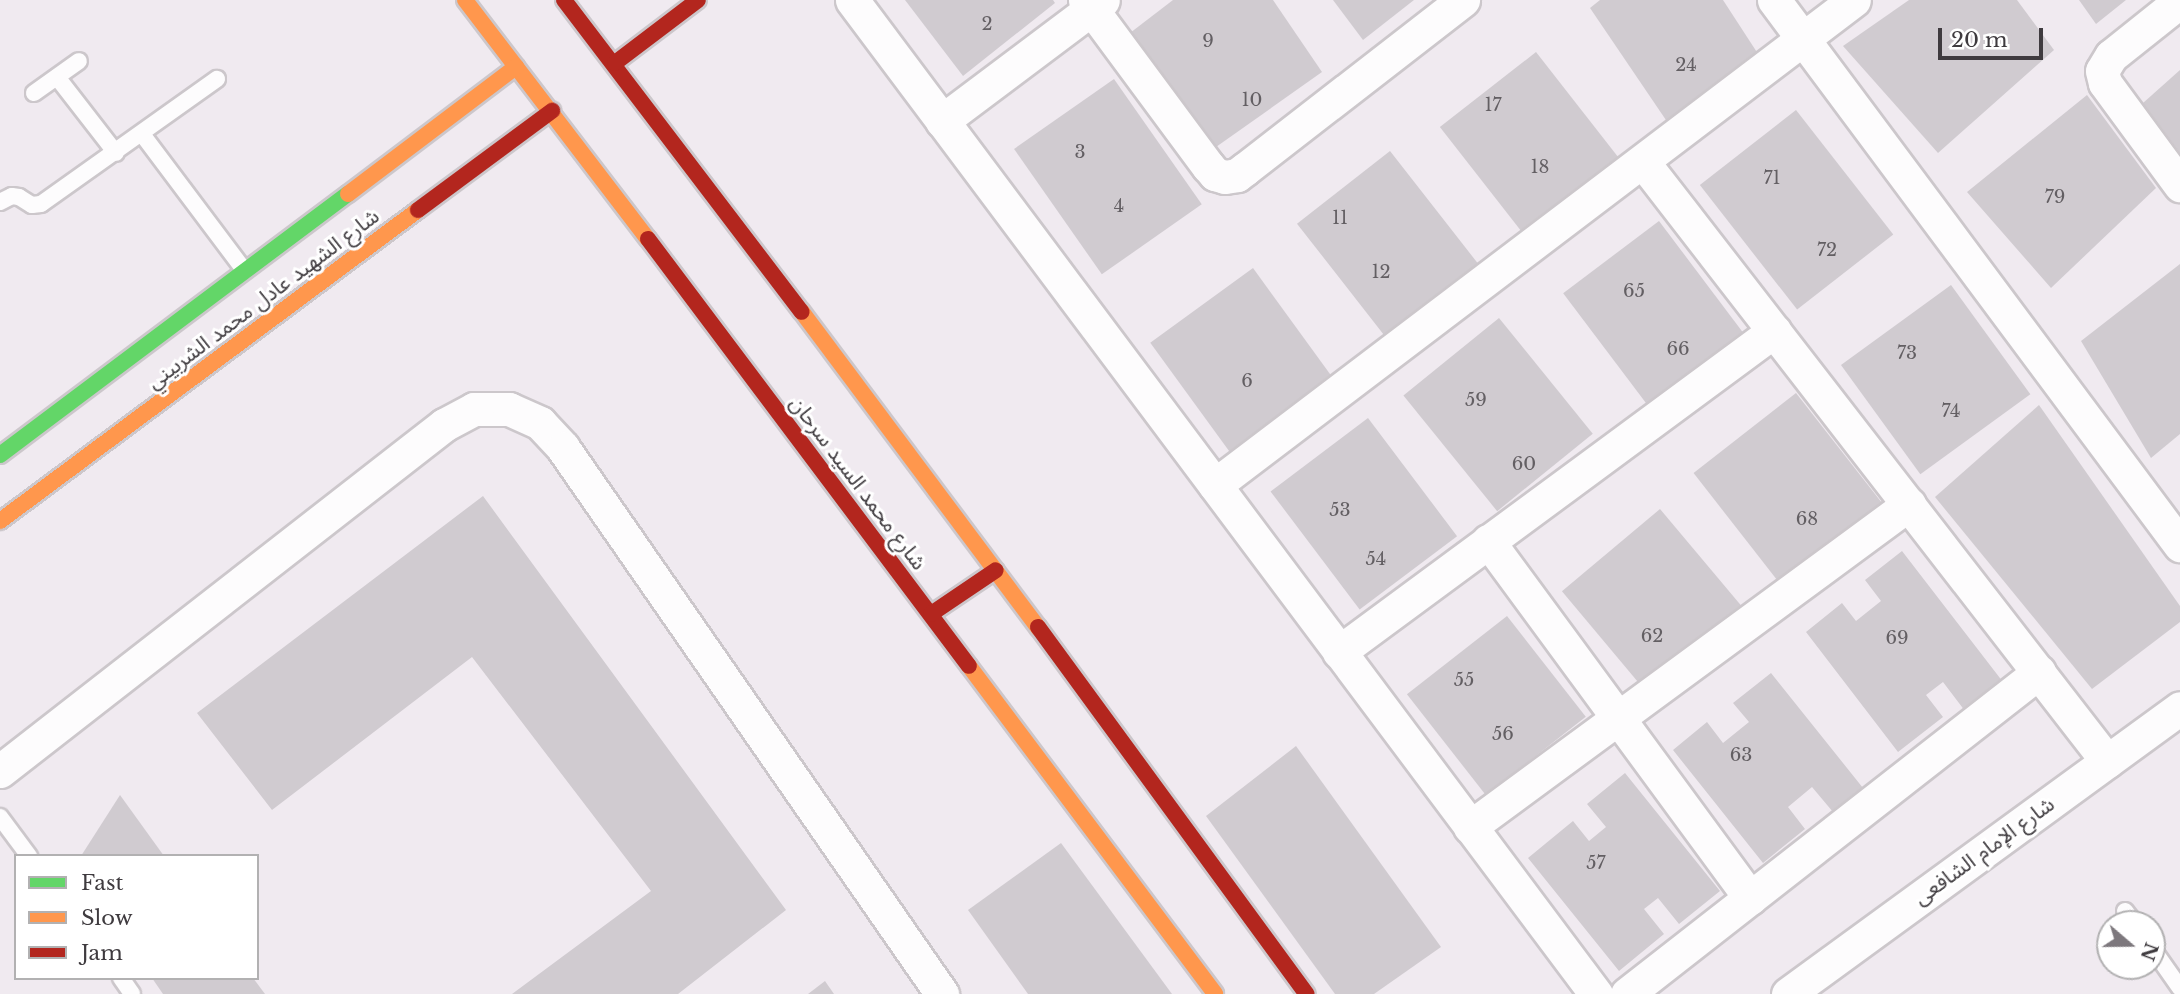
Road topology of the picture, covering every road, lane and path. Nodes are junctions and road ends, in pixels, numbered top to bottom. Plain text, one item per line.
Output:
1 (465, 0) edge
2 (698, 0) edge
3 (852, 0) edge
4 (1463, 0) edge
5 (1774, 0) edge
6 (1854, 0) edge
7 (2180, 1) edge
8 (573, 3) edge
9 (1093, 3) edge
10 (1802, 38) junction
11 (79, 61) dead end
12 (615, 63) junction
13 (516, 66) junction
14 (57, 77) junction
15 (217, 79) dead end
16 (34, 93) dead end
17 (552, 111) junction
18 (942, 121) junction
19 (142, 134) junction
20 (116, 153) junction
21 (1643, 162) junction
22 (2180, 185) edge
23 (0, 202) edge
24 (244, 271) junction
25 (1774, 331) junction
26 (2, 450) edge
27 (1215, 485) junction
28 (1909, 504) junction
29 (0, 521) edge
30 (1488, 541) junction
31 (2180, 545) edge
32 (996, 570) junction
33 (931, 614) junction
34 (1339, 652) junction
35 (2039, 672) junction
36 (2180, 708) edge
37 (1618, 718) junction
38 (2107, 761) junction
39 (0, 771) edge
40 (0, 817) edge
41 (1470, 827) junction
42 (28, 854) edge
43 (1750, 898) junction
44 (2166, 968) edge
45 (2180, 988) edge
46 (942, 994) edge
47 (1215, 994) edge
48 (1307, 994) edge
49 (1596, 994) edge
50 (1627, 994) edge
51 (1788, 994) edge

1 - 13 street, شارع محمد السيد سرحان
2 - 12 street
3 - 18 street
4 - 9 street
5 - 10 street
6 - 10 street
7 - 22 street
8 - 12 street
9 - 18 street
10 - 21 street
10 - 31 street
11 - 14 lane
12 - 32 street
13 - 17 street, شارع محمد السيد سرحان
13 - 24 street, شارع الشهيد عادل محمد الشربيني
14 - 16 lane
14 - 20 lane
15 - 19 lane
17 - 29 street, شارع الشهيد عادل محمد الشربيني
17 - 33 street, شارع محمد السيد سرحان
18 - 27 street
19 - 20 lane
19 - 24 lane
20 - 23 lane
21 - 25 street
21 - 27 street
24 - 26 street, شارع الشهيد عادل محمد الشربيني
25 - 28 street
25 - 30 street
27 - 34 street
28 - 35 street
28 - 37 street
30 - 34 street
30 - 37 street
32 - 33 street
32 - 48 street
33 - 47 street, شارع محمد السيد سرحان
34 - 41 street
35 - 38 street
35 - 43 street
36 - 38 street, شارع الإمام الشافعى
37 - 41 street
37 - 43 street
38 - 51 street, شارع الإمام الشافعى
39 - 46 street
40 - 42 lane
41 - 49 street
43 - 50 street
44 - 45 lane

